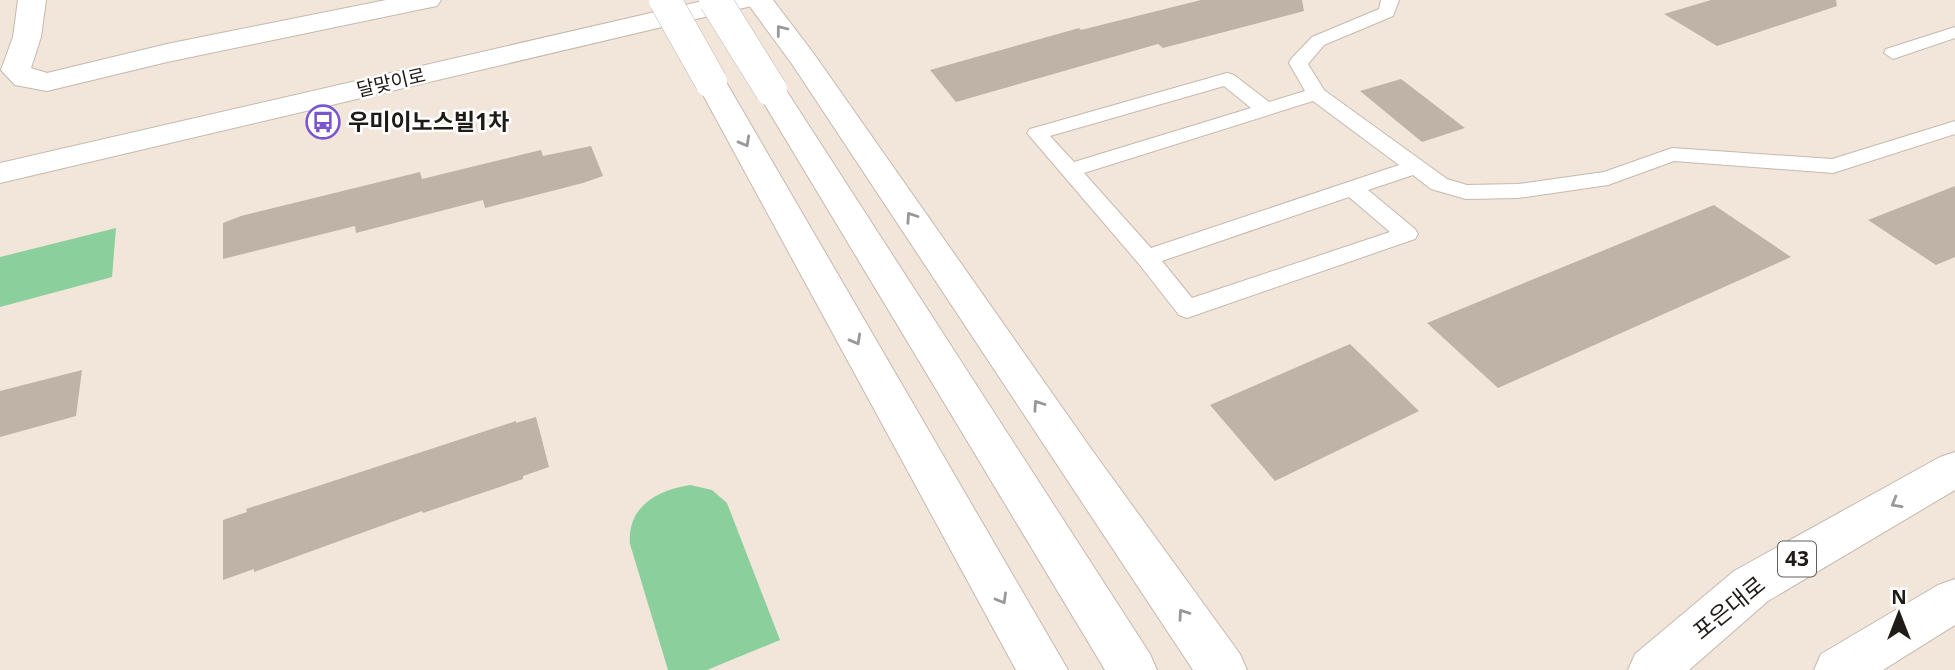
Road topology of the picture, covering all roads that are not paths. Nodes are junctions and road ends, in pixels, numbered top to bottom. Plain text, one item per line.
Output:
1 (427, 0) edge
2 (665, 0) edge
3 (743, 0) edge
4 (759, 0) edge
5 (1390, 0) edge
6 (20, 1) edge
7 (707, 6) edge
8 (1955, 32) edge
9 (1893, 53) dead end
10 (1316, 94) junction
11 (1266, 110) junction
12 (1955, 127) edge
13 (1415, 167) junction
14 (1070, 170) junction
15 (0, 173) edge
16 (1352, 188) junction
17 (1147, 258) junction
18 (1955, 469) edge
19 (1955, 600) edge
20 (1042, 670) edge
21 (1132, 670) edge
22 (1222, 670) edge
23 (1653, 670) edge
24 (1839, 670) edge

1 - 6 main road
2 -> 20 main road, bridge
3 - 7 main road, 달맞이로
22 -> 4 main road
5 - 10 lane
7 - 15 main road, 달맞이로
7 - 21 main road, bridge
8 - 9 lane
10 - 11 lane
10 - 13 lane
11 - 14 lane
11 - 14 lane
12 - 13 lane
13 - 16 lane
14 - 17 lane
16 - 17 lane
16 - 17 lane
18 -> 23 main road, 포은대로 / 43
19 - 24 main road

